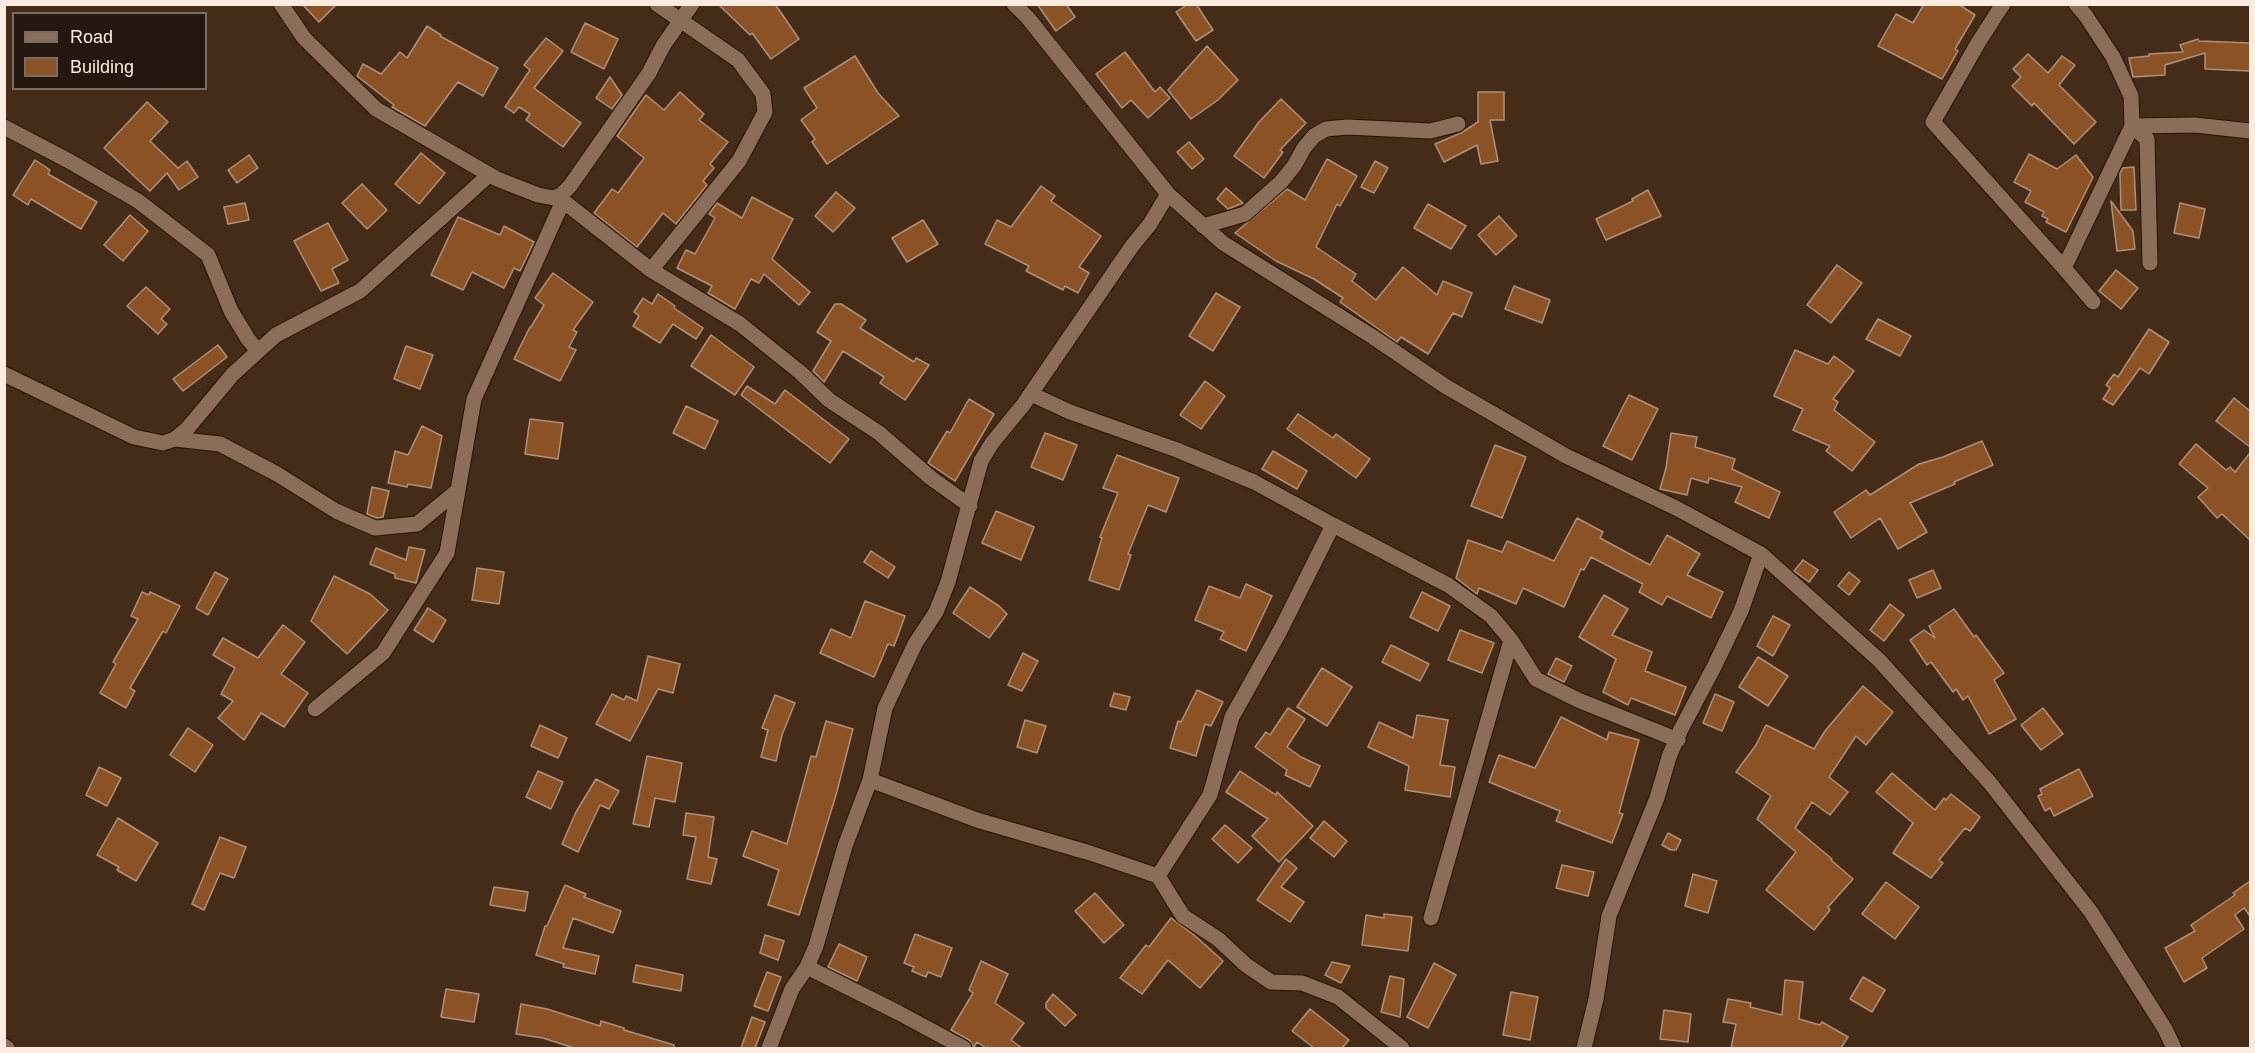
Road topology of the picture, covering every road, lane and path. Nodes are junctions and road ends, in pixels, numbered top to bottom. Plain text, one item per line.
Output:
1 (281, 4) edge
2 (657, 4) edge
3 (692, 4) edge
4 (1014, 4) edge
5 (2003, 4) edge
6 (2076, 4) edge
7 (680, 22) junction
8 (1458, 124) dead end
9 (2132, 126) junction
10 (4, 127) edge
11 (2250, 131) edge
12 (489, 175) junction
13 (1168, 194) junction
14 (561, 199) junction
15 (1203, 226) junction
16 (2150, 263) dead end
17 (2064, 268) junction
18 (651, 270) junction
19 (2093, 302) dead end
20 (258, 351) junction
21 (4, 374) edge
22 (1030, 394) junction
23 (175, 439) junction
24 (457, 491) junction
25 (970, 506) junction
26 (1333, 525) junction
27 (1761, 554) junction
28 (1511, 640) junction
29 (315, 709) dead end
30 (1678, 740) junction
31 (870, 780) junction
32 (1158, 876) junction
33 (1431, 918) dead end
34 (807, 967) junction
35 (769, 1048) edge
36 (964, 1048) edge
37 (1402, 1048) edge
38 (1584, 1048) edge
39 (2174, 1048) edge

1 - 12 street
2 - 7 street
3 - 7 street
4 - 13 street
5 - 17 street
6 - 9 street
7 - 14 street
7 - 18 street
8 - 15 street
9 - 11 street
9 - 16 street
9 - 17 street
10 - 20 street
12 - 14 street
12 - 20 street
13 - 15 street
13 - 22 street
14 - 18 street
14 - 24 street
15 - 27 street
17 - 19 street
18 - 25 street
20 - 23 street
21 - 23 street
22 - 25 street
22 - 26 street
23 - 24 street
24 - 29 street
25 - 31 street
26 - 28 street
26 - 32 street
27 - 30 street
27 - 39 street
28 - 30 street
28 - 33 street
30 - 38 street
31 - 32 street
31 - 34 street
32 - 37 street
34 - 35 street
34 - 36 street

